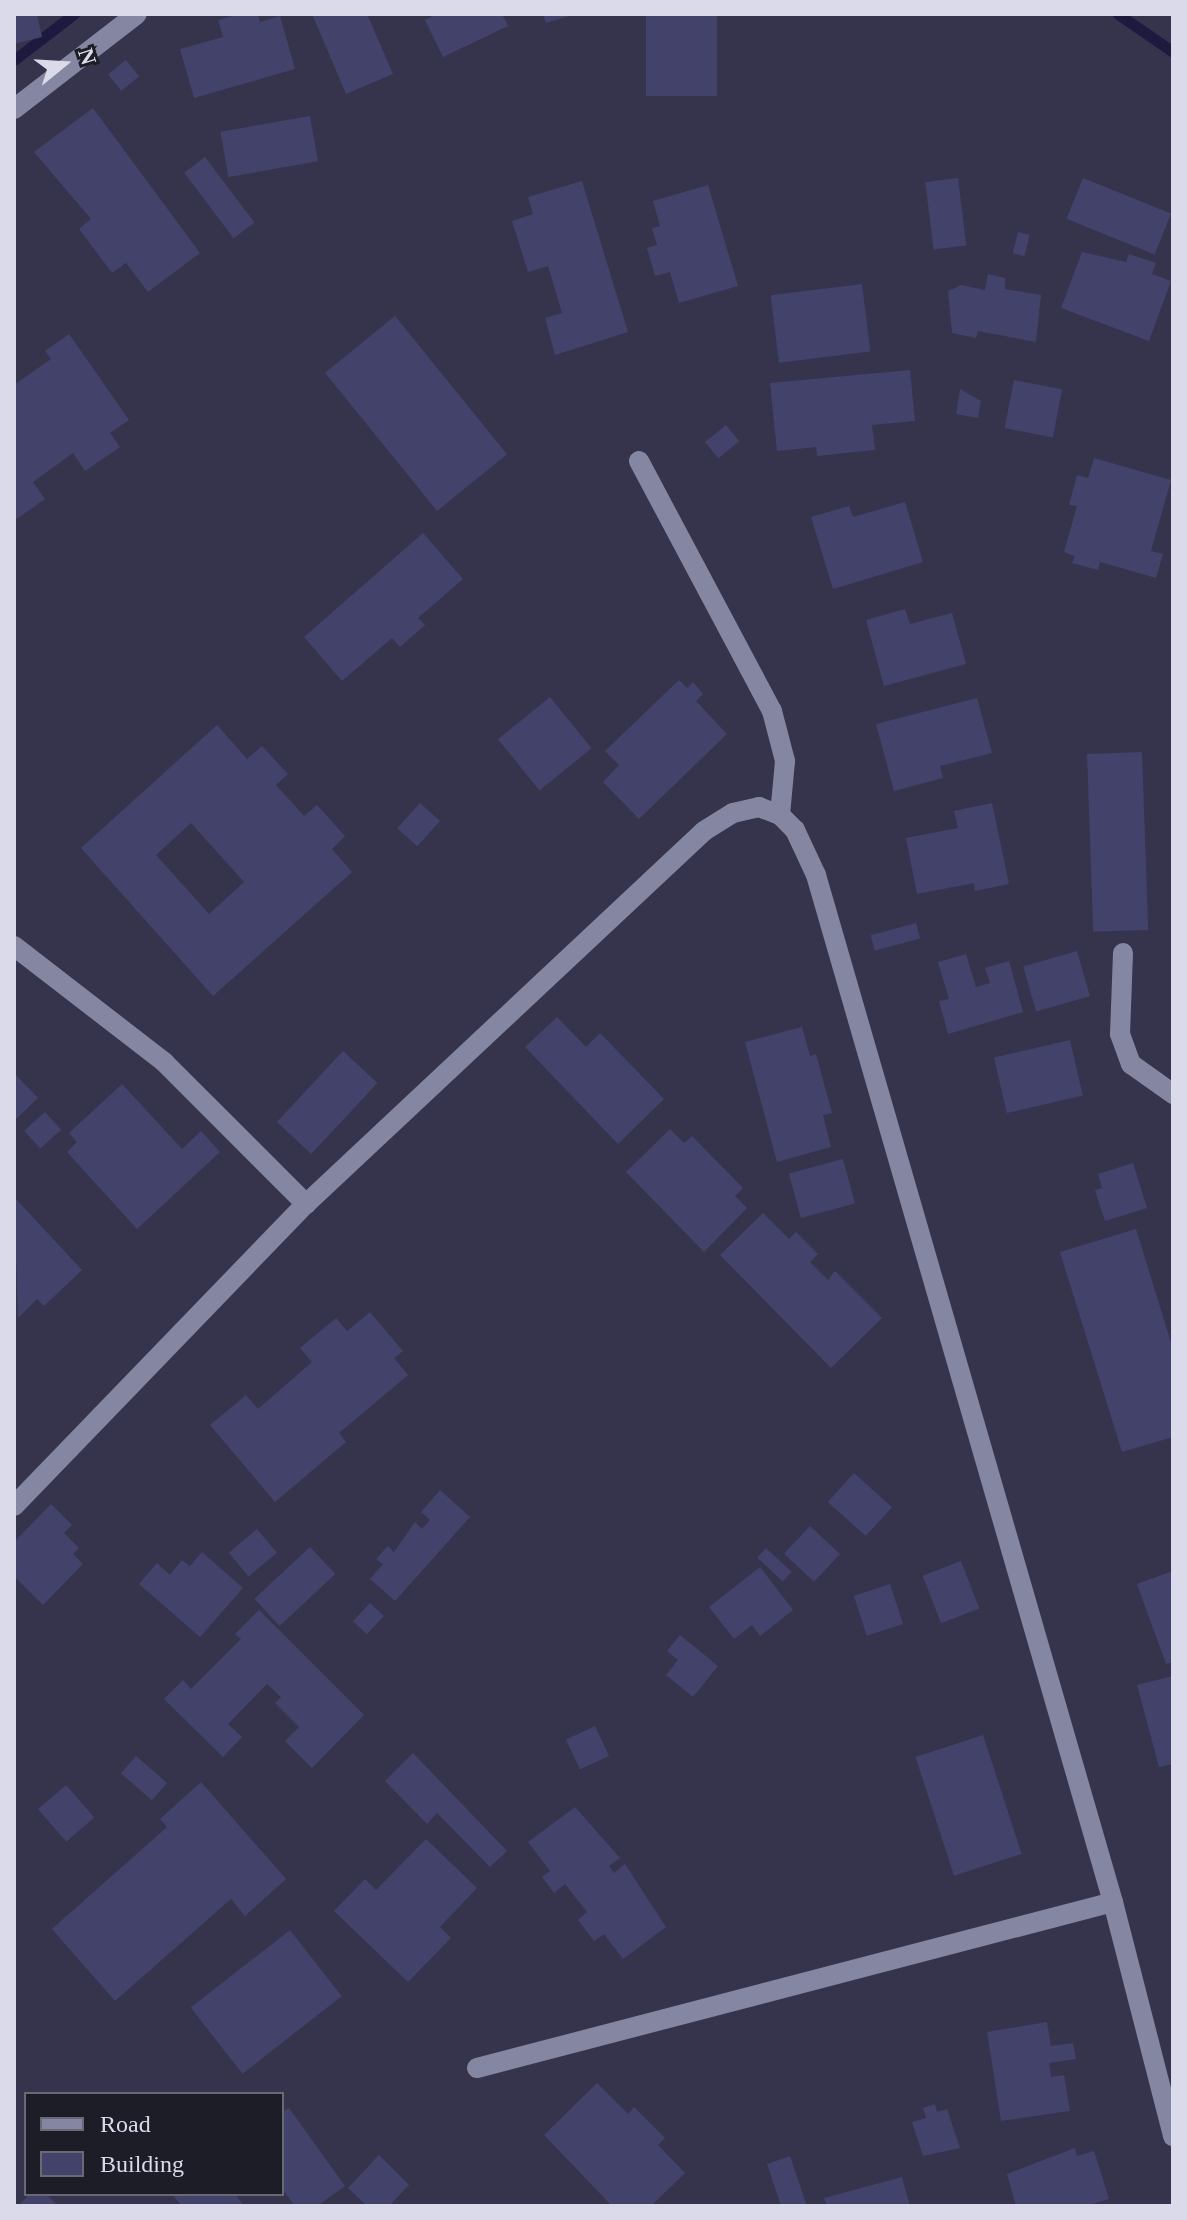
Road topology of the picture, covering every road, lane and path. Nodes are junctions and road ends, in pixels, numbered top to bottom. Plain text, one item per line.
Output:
1 (137, 14) edge
2 (14, 109) edge
3 (639, 461) dead end
4 (780, 815) junction
5 (14, 946) edge
6 (1123, 953) dead end
7 (1173, 1094) edge
8 (306, 1204) junction
9 (14, 1506) edge
10 (1113, 1902) junction
11 (477, 2068) dead end
12 (1173, 2136) edge

1 - 2 street
3 - 4 street
4 - 8 street
4 - 10 street
5 - 8 street
6 - 7 street
8 - 9 street
10 - 11 street
10 - 12 street

